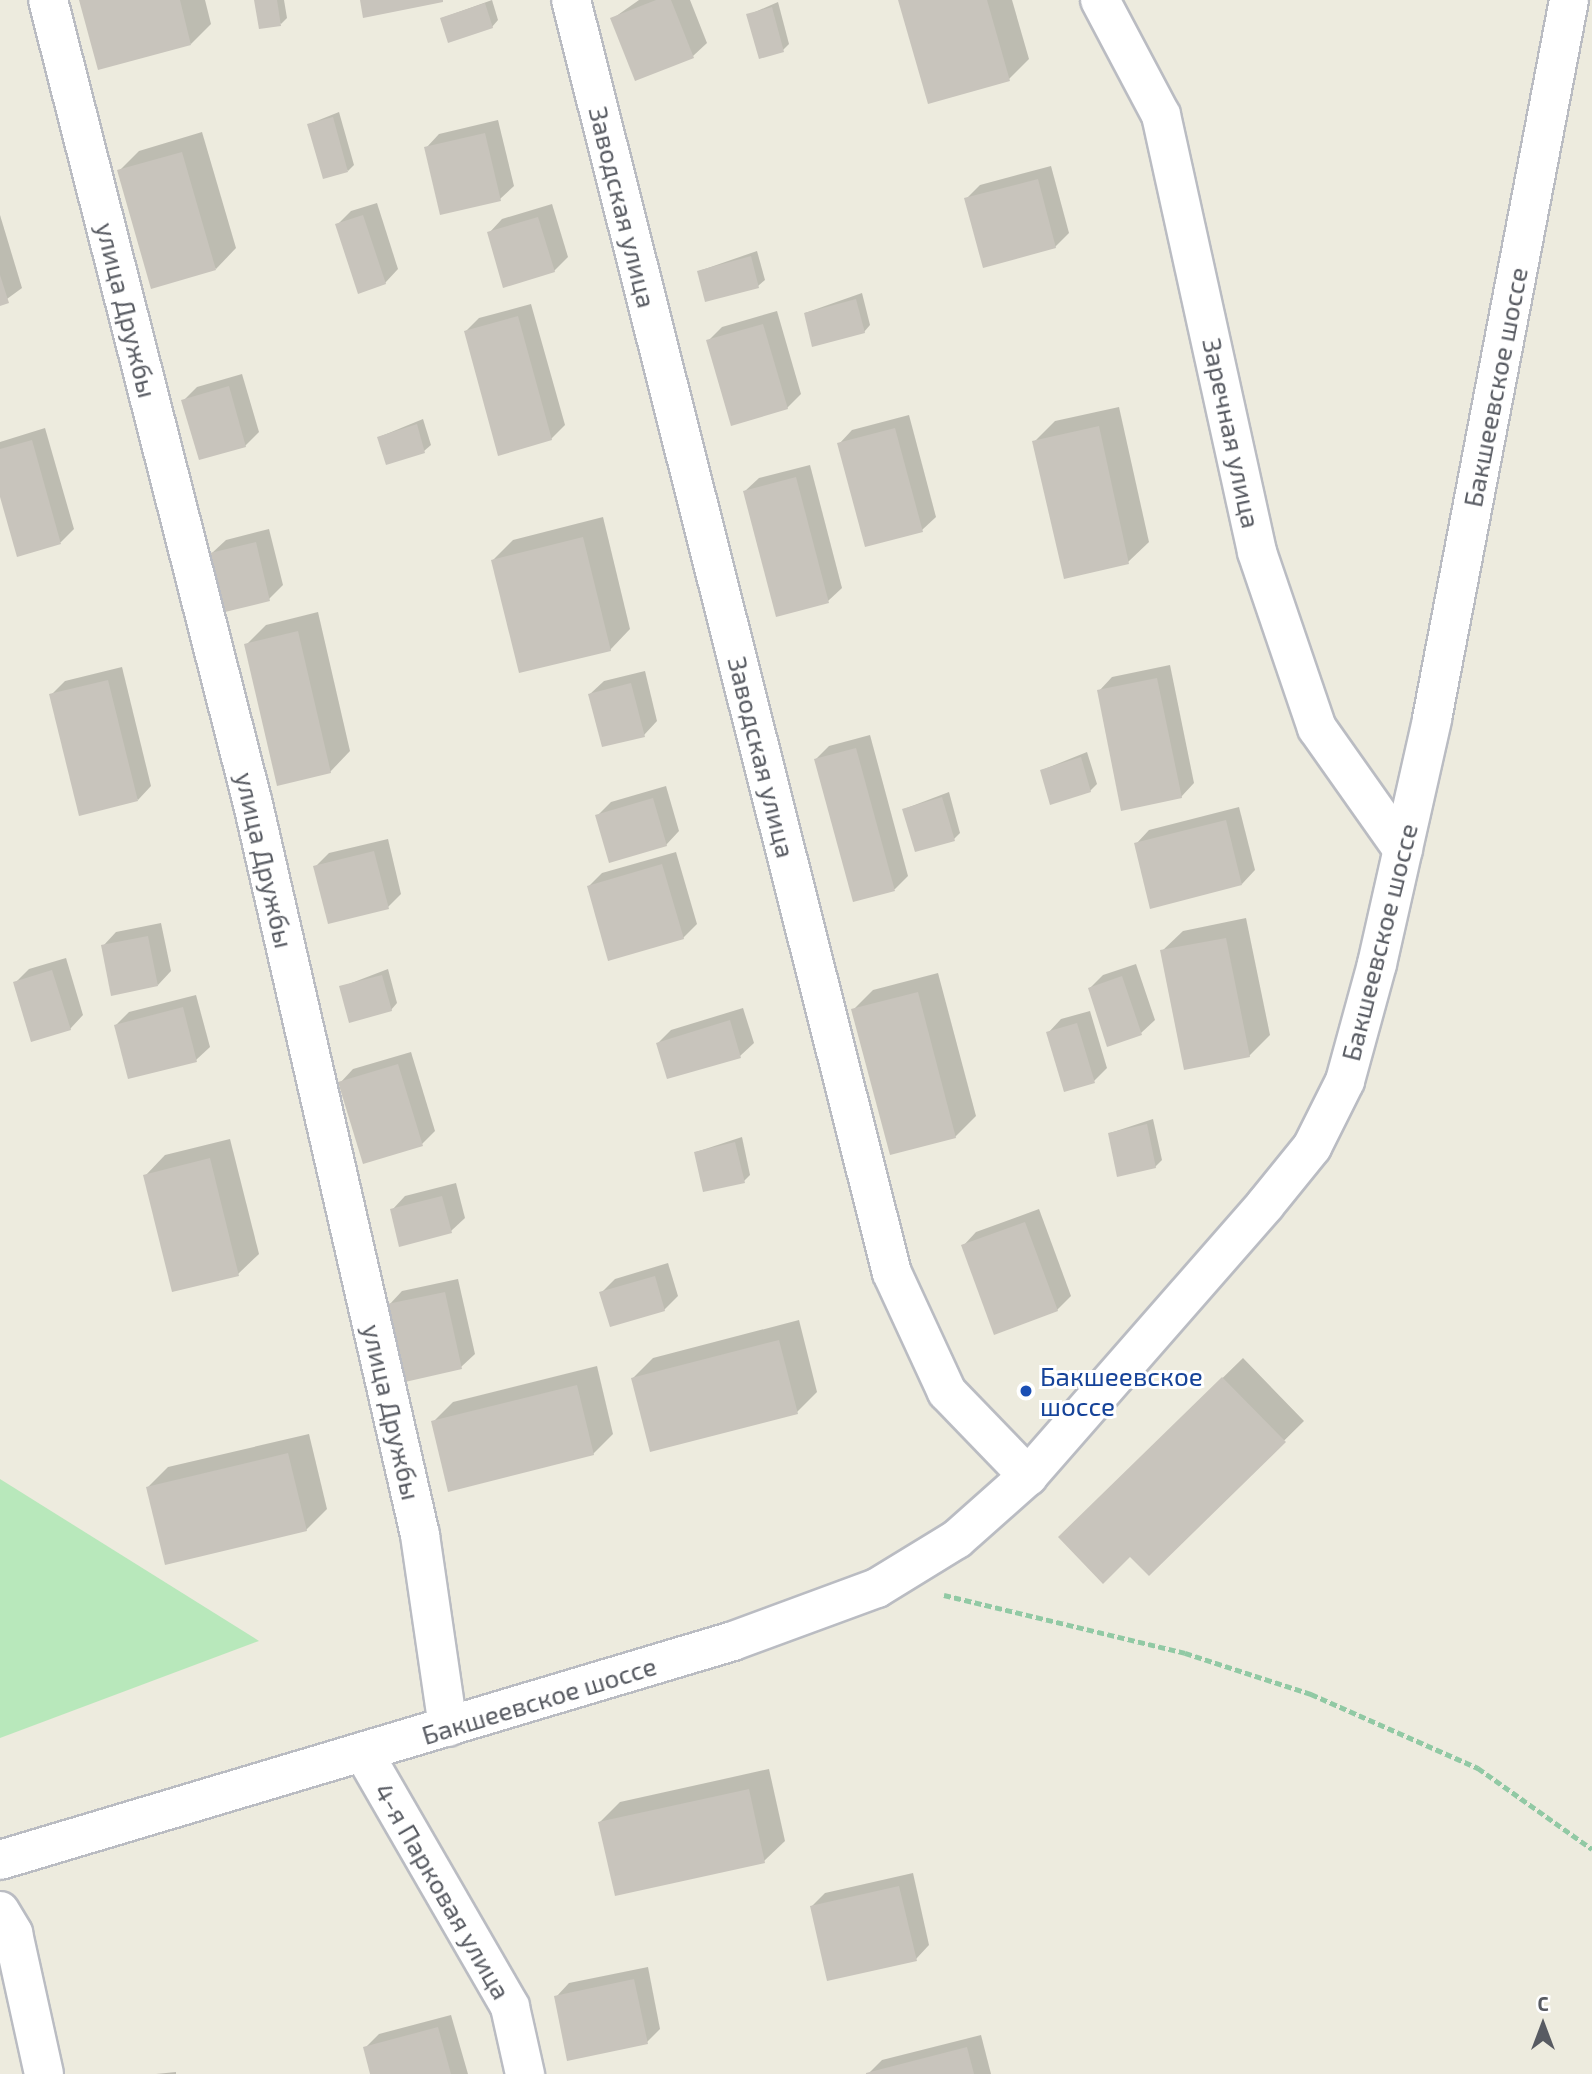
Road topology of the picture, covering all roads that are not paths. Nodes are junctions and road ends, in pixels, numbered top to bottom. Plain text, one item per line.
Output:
1 (48, 0) edge
2 (571, 0) edge
3 (1100, 0) edge
4 (1569, 0) edge
5 (1403, 850) junction
6 (1028, 1476) junction
7 (448, 1727) junction
8 (363, 1752) junction
9 (0, 1860) edge
10 (0, 1911) edge
11 (44, 2074) edge
12 (525, 2074) edge

1 - 7 street, улица Дружбы
2 - 6 street, Заводская улица
3 - 5 street, Заречная улица
4 - 5 street, Бакшеевское шоссе
5 - 6 street, Бакшеевское шоссе
6 - 7 street, Бакшеевское шоссе
7 - 8 street, Бакшеевское шоссе
8 - 9 street, Бакшеевское шоссе
8 - 12 street, 4-я Парковая улица
10 - 11 street

